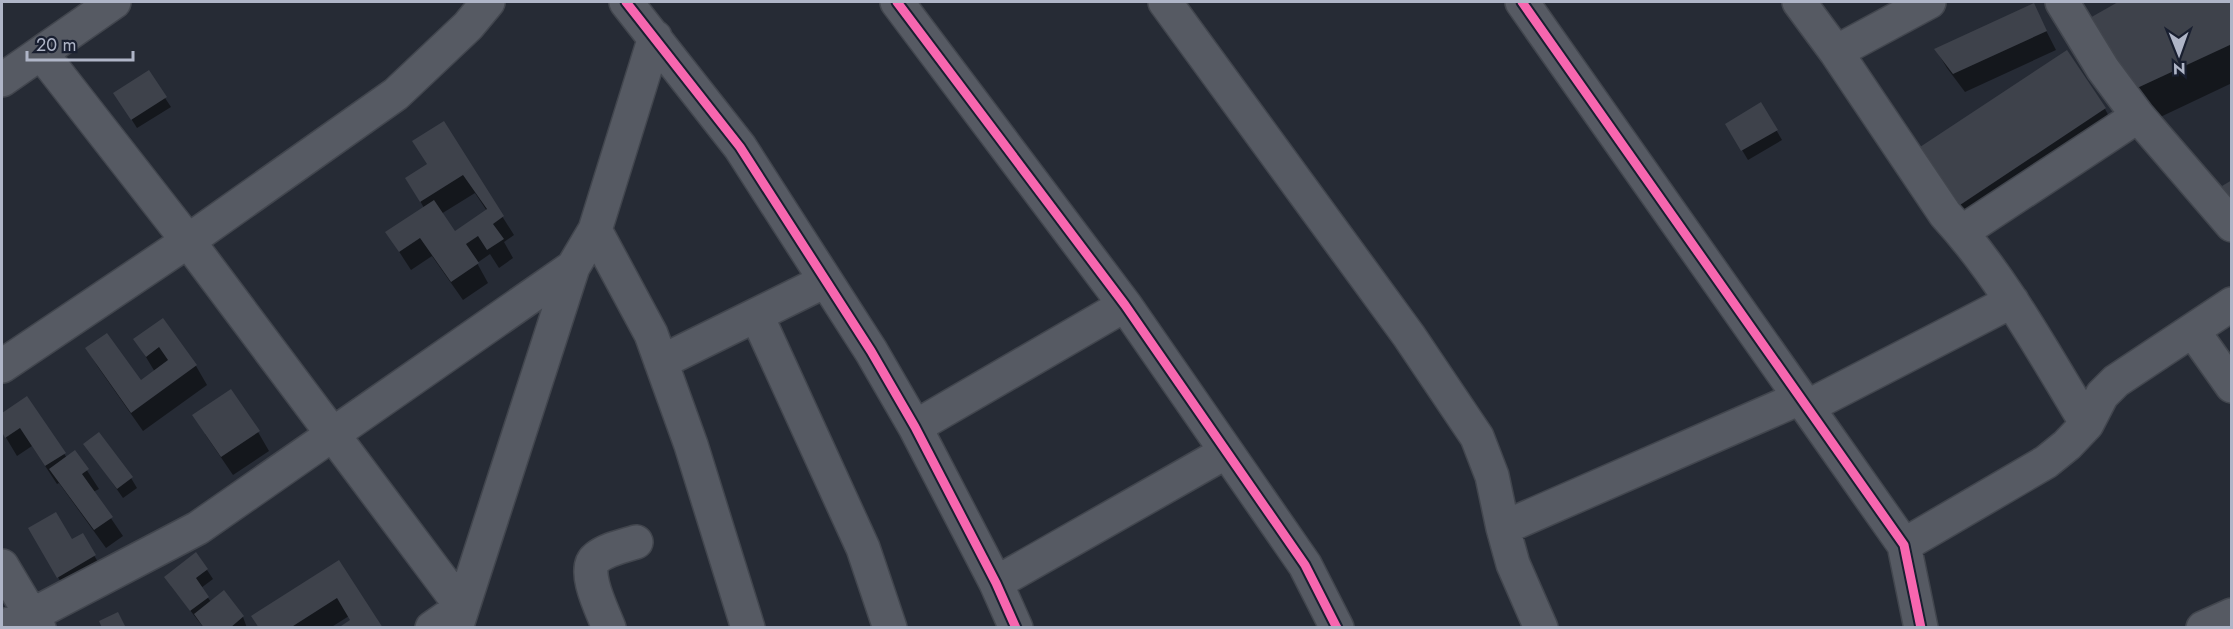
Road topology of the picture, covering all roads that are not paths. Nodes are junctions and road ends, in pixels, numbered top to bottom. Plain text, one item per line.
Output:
1 (114, 2) edge
2 (626, 2) edge
3 (897, 2) edge
4 (1165, 2) edge
5 (1522, 2) edge
6 (1799, 2) edge
7 (1929, 2) edge
8 (2062, 2) edge
9 (469, 10) edge
10 (655, 37) junction
11 (1836, 52) junction
12 (42, 54) junction
13 (2, 80) edge
14 (2138, 116) junction
15 (2232, 225) edge
16 (595, 230) junction
17 (1962, 232) junction
18 (188, 241) junction
19 (573, 267) junction
20 (825, 281) junction
21 (2012, 301) junction
22 (2232, 304) edge
23 (1125, 305) junction
24 (757, 316) junction
25 (2193, 331) junction
26 (661, 362) junction
27 (2, 366) edge
28 (2232, 386) edge
29 (1804, 402) junction
30 (2086, 424) junction
31 (915, 427) junction
32 (332, 434) junction
33 (1226, 452) junction
34 (1503, 528) junction
35 (636, 542) dead end
36 (1904, 545) junction
37 (2, 566) edge
38 (996, 583) junction
39 (2232, 615) edge
40 (459, 617) edge
41 (35, 621) edge
42 (2, 627) edge
43 (432, 627) edge
44 (609, 627) edge
45 (748, 627) edge
46 (890, 627) edge
47 (1016, 627) edge
48 (1337, 627) edge
49 (1541, 627) edge
50 (1921, 627) edge
51 (2203, 627) edge

1 - 12 street
2 - 10 street
3 - 23 street
4 - 34 street
5 - 29 street
6 - 11 street
7 - 11 street
8 - 14 street
9 - 18 street
10 - 16 street
10 - 20 street
11 - 17 street
12 - 13 street
12 - 18 street
14 - 15 street
14 - 17 street
16 - 19 street
16 - 26 street
17 - 21 street
18 - 27 street
18 - 32 street
19 - 32 street
19 - 40 street
20 - 24 street
20 - 31 street
21 - 29 street
21 - 30 street
22 - 25 street
23 - 31 street
23 - 33 street
24 - 26 street
24 - 46 street
25 - 28 street
25 - 30 street
26 - 45 street
29 - 34 street
29 - 36 street
30 - 36 street
31 - 38 street
32 - 40 street
32 - 41 street
33 - 38 street
33 - 48 street
34 - 49 street
35 - 44 street
36 - 50 street
37 - 41 street
38 - 47 street
39 - 51 street
40 - 43 street
41 - 42 street

